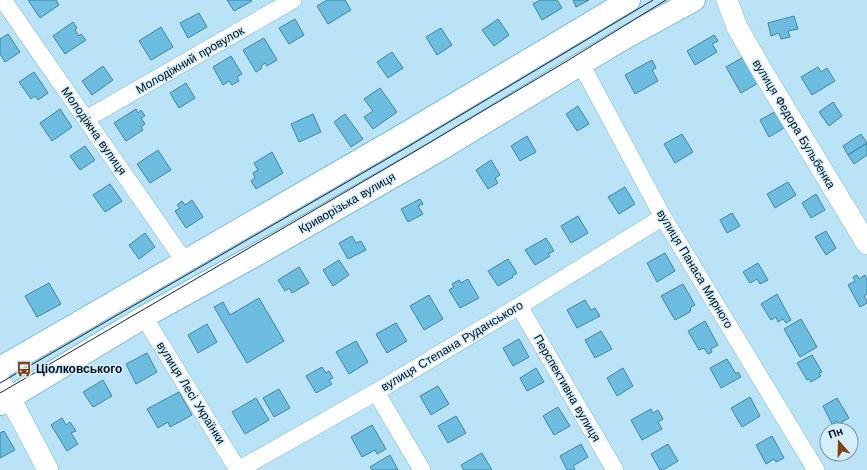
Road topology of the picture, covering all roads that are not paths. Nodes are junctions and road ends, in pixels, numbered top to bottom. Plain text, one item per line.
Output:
1 (3, 0) edge
2 (293, 0) edge
3 (629, 0) edge
4 (694, 0) edge
5 (727, 0) edge
6 (581, 64) junction
7 (86, 119) junction
8 (663, 217) junction
9 (867, 244) edge
10 (184, 262) junction
11 (519, 306) junction
12 (144, 317) junction
13 (0, 368) edge
14 (376, 392) junction
15 (3, 395) edge
16 (48, 470) edge
17 (238, 470) edge
18 (422, 470) edge
19 (615, 470) edge
20 (816, 470) edge

1 - 7 street, Молодіжна вулиця
2 - 7 street, Молодіжний провулок
3 - 10 main road
4 - 6 main road, Криворізька вулиця
5 - 9 street, вулиця Федора Бульбенка
6 - 8 street, вулиця Панаса Мирного
6 - 12 main road, Криворізька вулиця
7 - 10 street, Молодіжна вулиця
8 - 11 street, вулиця Степана Руданського
8 - 20 street, вулиця Панаса Мирного
10 - 13 main road
11 - 14 street, вулиця Степана Руданського
11 - 19 street, Перспективна вулиця
12 - 15 main road, Криворізька вулиця
12 - 17 street, вулиця Лесі Українки
14 - 17 street, вулиця Степана Руданського
14 - 18 street
15 - 16 street

